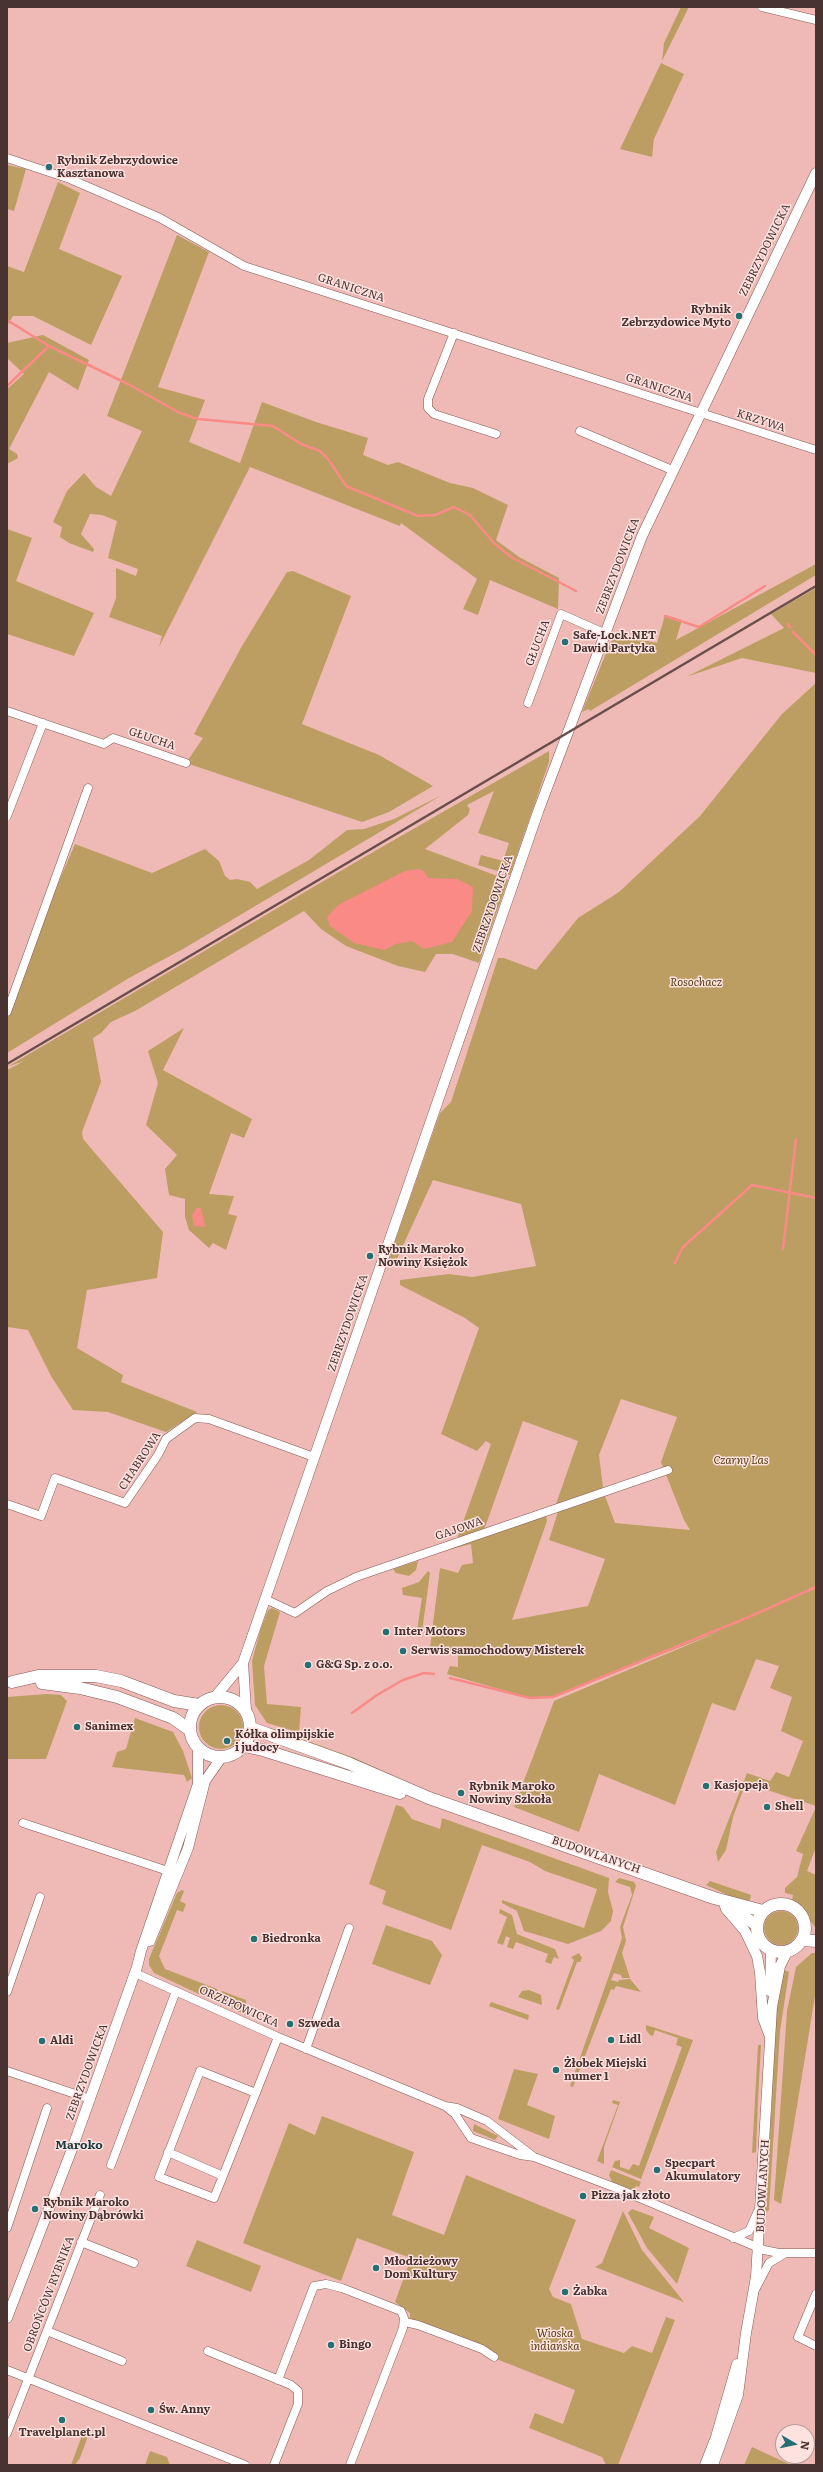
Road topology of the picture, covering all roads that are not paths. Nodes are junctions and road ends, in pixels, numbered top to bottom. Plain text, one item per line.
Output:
1 (762, 7) edge
2 (816, 20) edge
3 (7, 158) edge
4 (816, 173) edge
5 (454, 333) junction
6 (700, 412) junction
7 (580, 431) dead end
8 (496, 434) dead end
9 (816, 450) edge
10 (672, 470) junction
11 (604, 633) junction
12 (528, 703) dead end
13 (7, 711) edge
14 (43, 723) junction
15 (186, 763) dead end
16 (88, 788) dead end
17 (7, 816) edge
18 (7, 1012) edge
19 (314, 1457) junction
20 (668, 1470) dead end
21 (7, 1504) edge
22 (265, 1599) junction
23 (243, 1663) junction
24 (10, 1682) edge
25 (215, 1697) junction
26 (200, 1705) junction
27 (246, 1710) junction
28 (251, 1728) junction
29 (190, 1730) junction
30 (244, 1746) junction
31 (198, 1749) junction
32 (221, 1758) junction
33 (429, 1798) junction
34 (23, 1823) dead end
35 (168, 1871) junction
36 (40, 1897) dead end
37 (718, 1901) junction
38 (763, 1911) junction
39 (757, 1925) junction
40 (805, 1925) junction
41 (349, 1928) dead end
42 (816, 1931) edge
43 (802, 1940) junction
44 (816, 1941) edge
45 (771, 1950) junction
46 (787, 1952) junction
47 (136, 1970) junction
48 (176, 1991) junction
49 (7, 1992) edge
50 (772, 2007) junction
51 (278, 2037) junction
52 (770, 2038) junction
53 (306, 2048) junction
54 (7, 2071) edge
55 (256, 2093) junction
56 (90, 2099) junction
57 (445, 2106) junction
58 (47, 2108) dead end
59 (476, 2116) junction
60 (465, 2129) junction
61 (513, 2140) junction
62 (508, 2151) junction
63 (168, 2152) junction
64 (534, 2157) junction
65 (111, 2165) dead end
66 (223, 2176) junction
67 (100, 2194) dead end
68 (762, 2197) junction
69 (7, 2228) edge
70 (732, 2238) junction
71 (81, 2242) junction
72 (759, 2248) junction
73 (816, 2253) edge
74 (785, 2254) junction
75 (134, 2263) dead end
76 (754, 2294) junction
77 (816, 2294) edge
78 (10, 2299) edge
79 (7, 2318) edge
80 (405, 2322) junction
81 (47, 2331) junction
82 (746, 2334) junction
83 (816, 2346) edge
84 (208, 2351) dead end
85 (494, 2357) dead end
86 (122, 2361) dead end
87 (7, 2370) edge
88 (28, 2378) junction
89 (278, 2380) junction
90 (7, 2433) edge
91 (245, 2465) edge
92 (274, 2465) edge
93 (350, 2465) edge
94 (705, 2465) edge
95 (712, 2465) edge

1 - 2 street
3 - 5 street, GRANICZNA
4 - 6 street, ZEBRZYDOWICKA
5 - 6 street, GRANICZNA
5 - 8 street
6 - 9 street, KRZYWA
6 - 10 street, ZEBRZYDOWICKA
7 - 10 street
10 - 11 street, ZEBRZYDOWICKA
11 - 12 street, GŁUCHA
11 - 19 street, ZEBRZYDOWICKA
13 - 14 street, GŁUCHA
14 - 15 street, GŁUCHA
14 - 17 street
16 - 18 street
19 - 21 street, CHABROWA
19 - 22 street, ZEBRZYDOWICKA
20 - 22 street, GAJOWA
22 - 23 street, ZEBRZYDOWICKA
23 - 25 street, ZEBRZYDOWICKA
23 - 27 street, ZEBRZYDOWICKA
24 - 26 main road
24 - 29 main road
25 - 26 main road
25 - 27 main road
26 - 29 main road
27 - 28 main road
28 - 30 main road
28 - 33 main road, BUDOWLANYCH
29 - 31 main road
30 - 32 main road
30 - 33 main road, BUDOWLANYCH
31 - 32 main road
31 - 35 street, ZEBRZYDOWICKA
32 - 47 street, ZEBRZYDOWICKA
33 - 37 main road, BUDOWLANYCH
34 - 35 street
35 - 47 street, ZEBRZYDOWICKA
36 - 49 street
37 - 38 main road, BUDOWLANYCH
37 - 39 main road
37 - 52 street, BUDOWLANYCH
38 - 39 main road
38 - 40 main road
39 - 45 main road
40 - 42 main road
40 - 43 main road
41 - 53 street
43 - 44 main road
43 - 46 main road
45 - 46 main road
45 - 50 street
46 - 50 street, BUDOWLANYCH
47 - 48 street, ORZEPOWICKA
47 - 56 street, ZEBRZYDOWICKA
48 - 51 street, ORZEPOWICKA
48 - 65 street
50 - 52 street, BUDOWLANYCH
51 - 53 street, ORZEPOWICKA
51 - 55 street
52 - 68 street, BUDOWLANYCH
53 - 57 street, ORZEPOWICKA
54 - 56 street
55 - 63 street
55 - 66 street
56 - 78 street, ZEBRZYDOWICKA
57 - 59 street, ORZEPOWICKA
57 - 60 street, ORZEPOWICKA
58 - 69 street
59 - 60 street
59 - 61 street, ORZEPOWICKA
60 - 62 street, ORZEPOWICKA
61 - 62 street
61 - 64 street, ORZEPOWICKA
62 - 64 street, ORZEPOWICKA
63 - 66 street
63 - 66 street
64 - 70 street, ORZEPOWICKA
67 - 71 street, OBROŃCÓW RYBNIKA
68 - 70 street
68 - 72 street, BUDOWLANYCH
70 - 72 street, ORZEPOWICKA
71 - 75 street
71 - 81 street, OBROŃCÓW RYBNIKA
72 - 74 street, ORZEPOWICKA
72 - 76 street, BUDOWLANYCH
73 - 74 street, ORZEPOWICKA
74 - 76 street
76 - 82 street, BUDOWLANYCH
77 - 83 street
78 - 79 street, ZEBRZYDOWICKA
80 - 85 street
80 - 89 street
80 - 93 street
81 - 86 street
81 - 88 street, OBROŃCÓW RYBNIKA
82 - 94 street, BUDOWLANYCH
82 - 95 street, BUDOWLANYCH
84 - 89 street
87 - 88 street
88 - 90 street, OBROŃCÓW RYBNIKA
88 - 91 street
89 - 92 street

